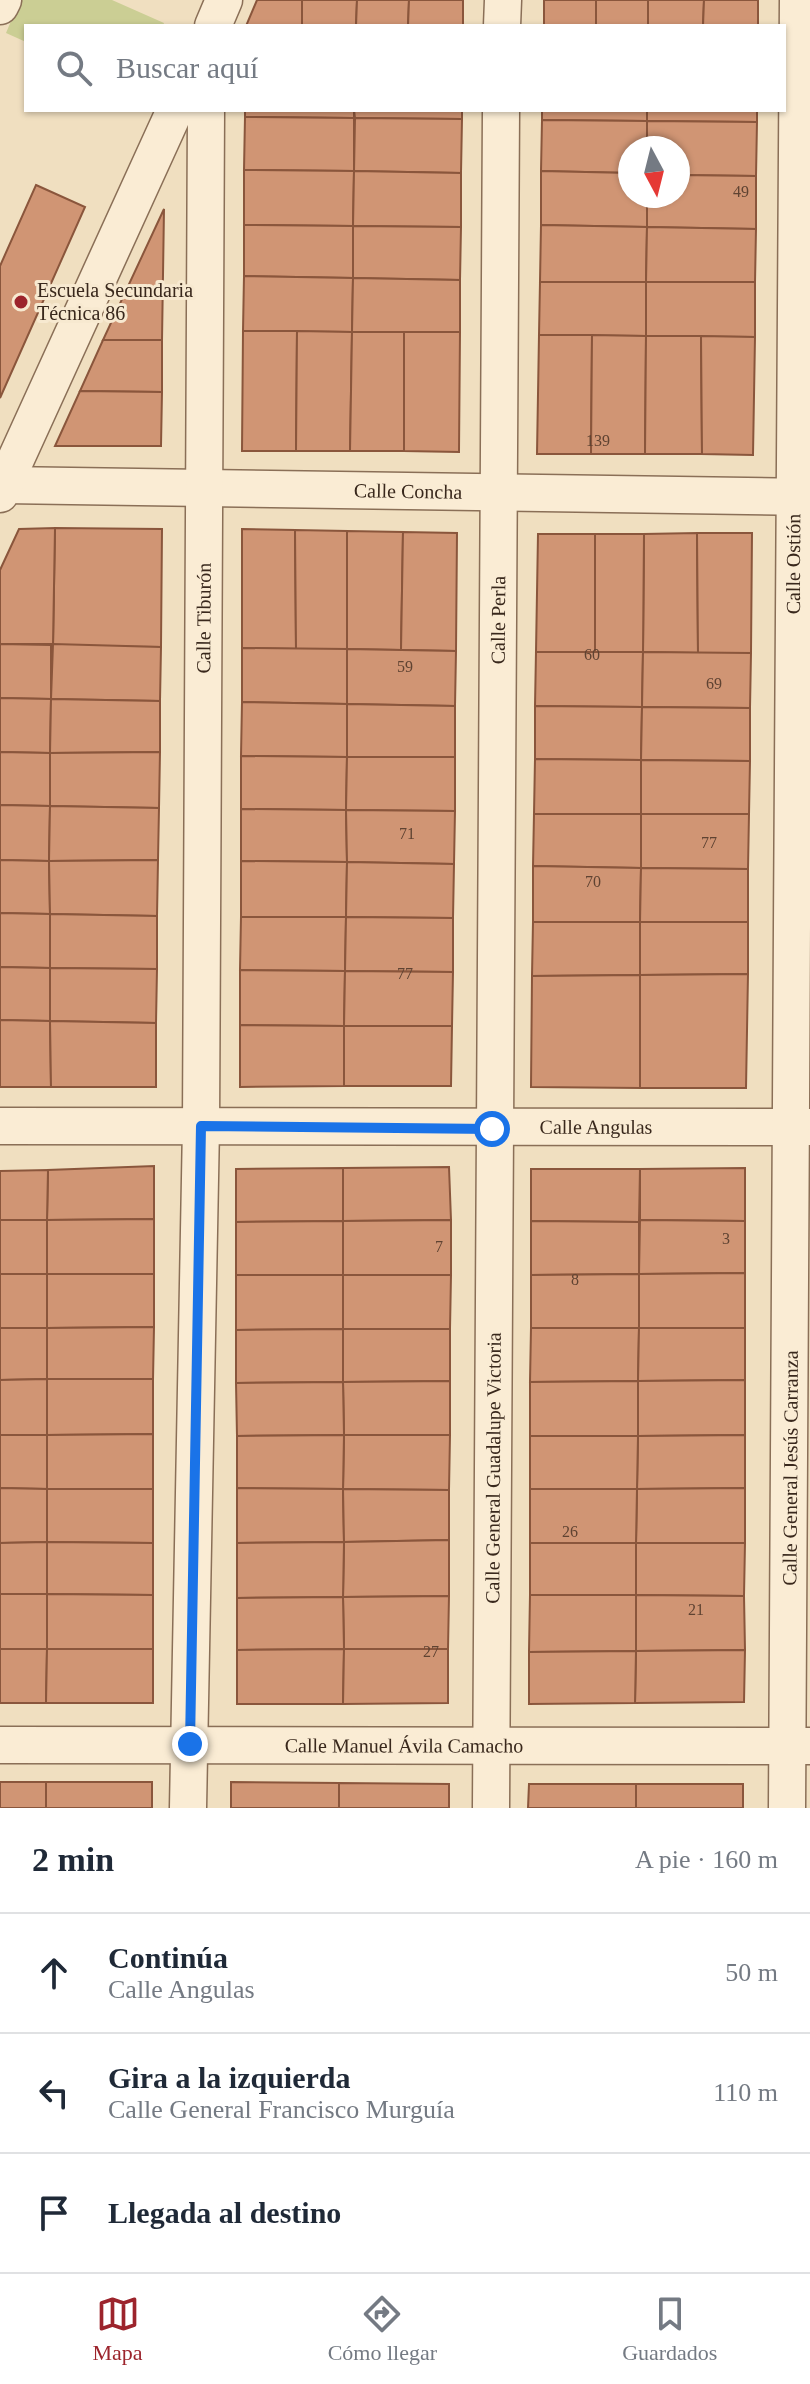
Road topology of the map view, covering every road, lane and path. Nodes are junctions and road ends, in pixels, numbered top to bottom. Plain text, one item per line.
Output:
1 (3, 0) edge
2 (224, 0) edge
3 (503, 0) edge
4 (798, 0) edge
5 (0, 6) edge
6 (214, 24) edge
7 (502, 24) edge
8 (174, 112) edge
9 (206, 112) edge
10 (501, 112) edge
11 (2, 490) edge
12 (203, 490) junction
13 (498, 493) junction
14 (800, 497) edge
15 (0, 1126) edge
16 (201, 1126) junction
17 (801, 1127) edge
18 (492, 1129) junction
19 (190, 1744) junction
20 (0, 1745) edge
21 (799, 1746) edge
22 (491, 1747) junction
23 (188, 1808) edge
24 (491, 1808) edge
25 (787, 1808) edge

1 - 5 street
2 - 6 street
3 - 7 street
4 - 14 street, Calle Ostión
8 - 11 street
9 - 12 street, Calle Tiburón
10 - 13 street, Calle Perla
11 - 12 street, Calle Concha
12 - 13 street, Calle Concha
12 - 16 street, Calle Tiburón
13 - 14 street, Calle Concha
13 - 18 street, Calle Perla
14 - 17 street, Calle Ostión
15 - 16 street, Calle Angulas
16 - 18 street, Calle Angulas
16 - 19 street, Calle Tiburón
17 - 18 street, Calle Angulas
17 - 21 street, Calle General Jesús Carranza
18 - 22 street, Calle General Guadalupe Victoria
19 - 20 street, Calle Manuel Ávila Camacho
19 - 22 street, Calle Manuel Ávila Camacho
19 - 23 street, Calle Tiburón
21 - 22 street, Calle Manuel Ávila Camacho
21 - 25 street, Calle General Jesús Carranza
22 - 24 street, Calle General Guadalupe Victoria

